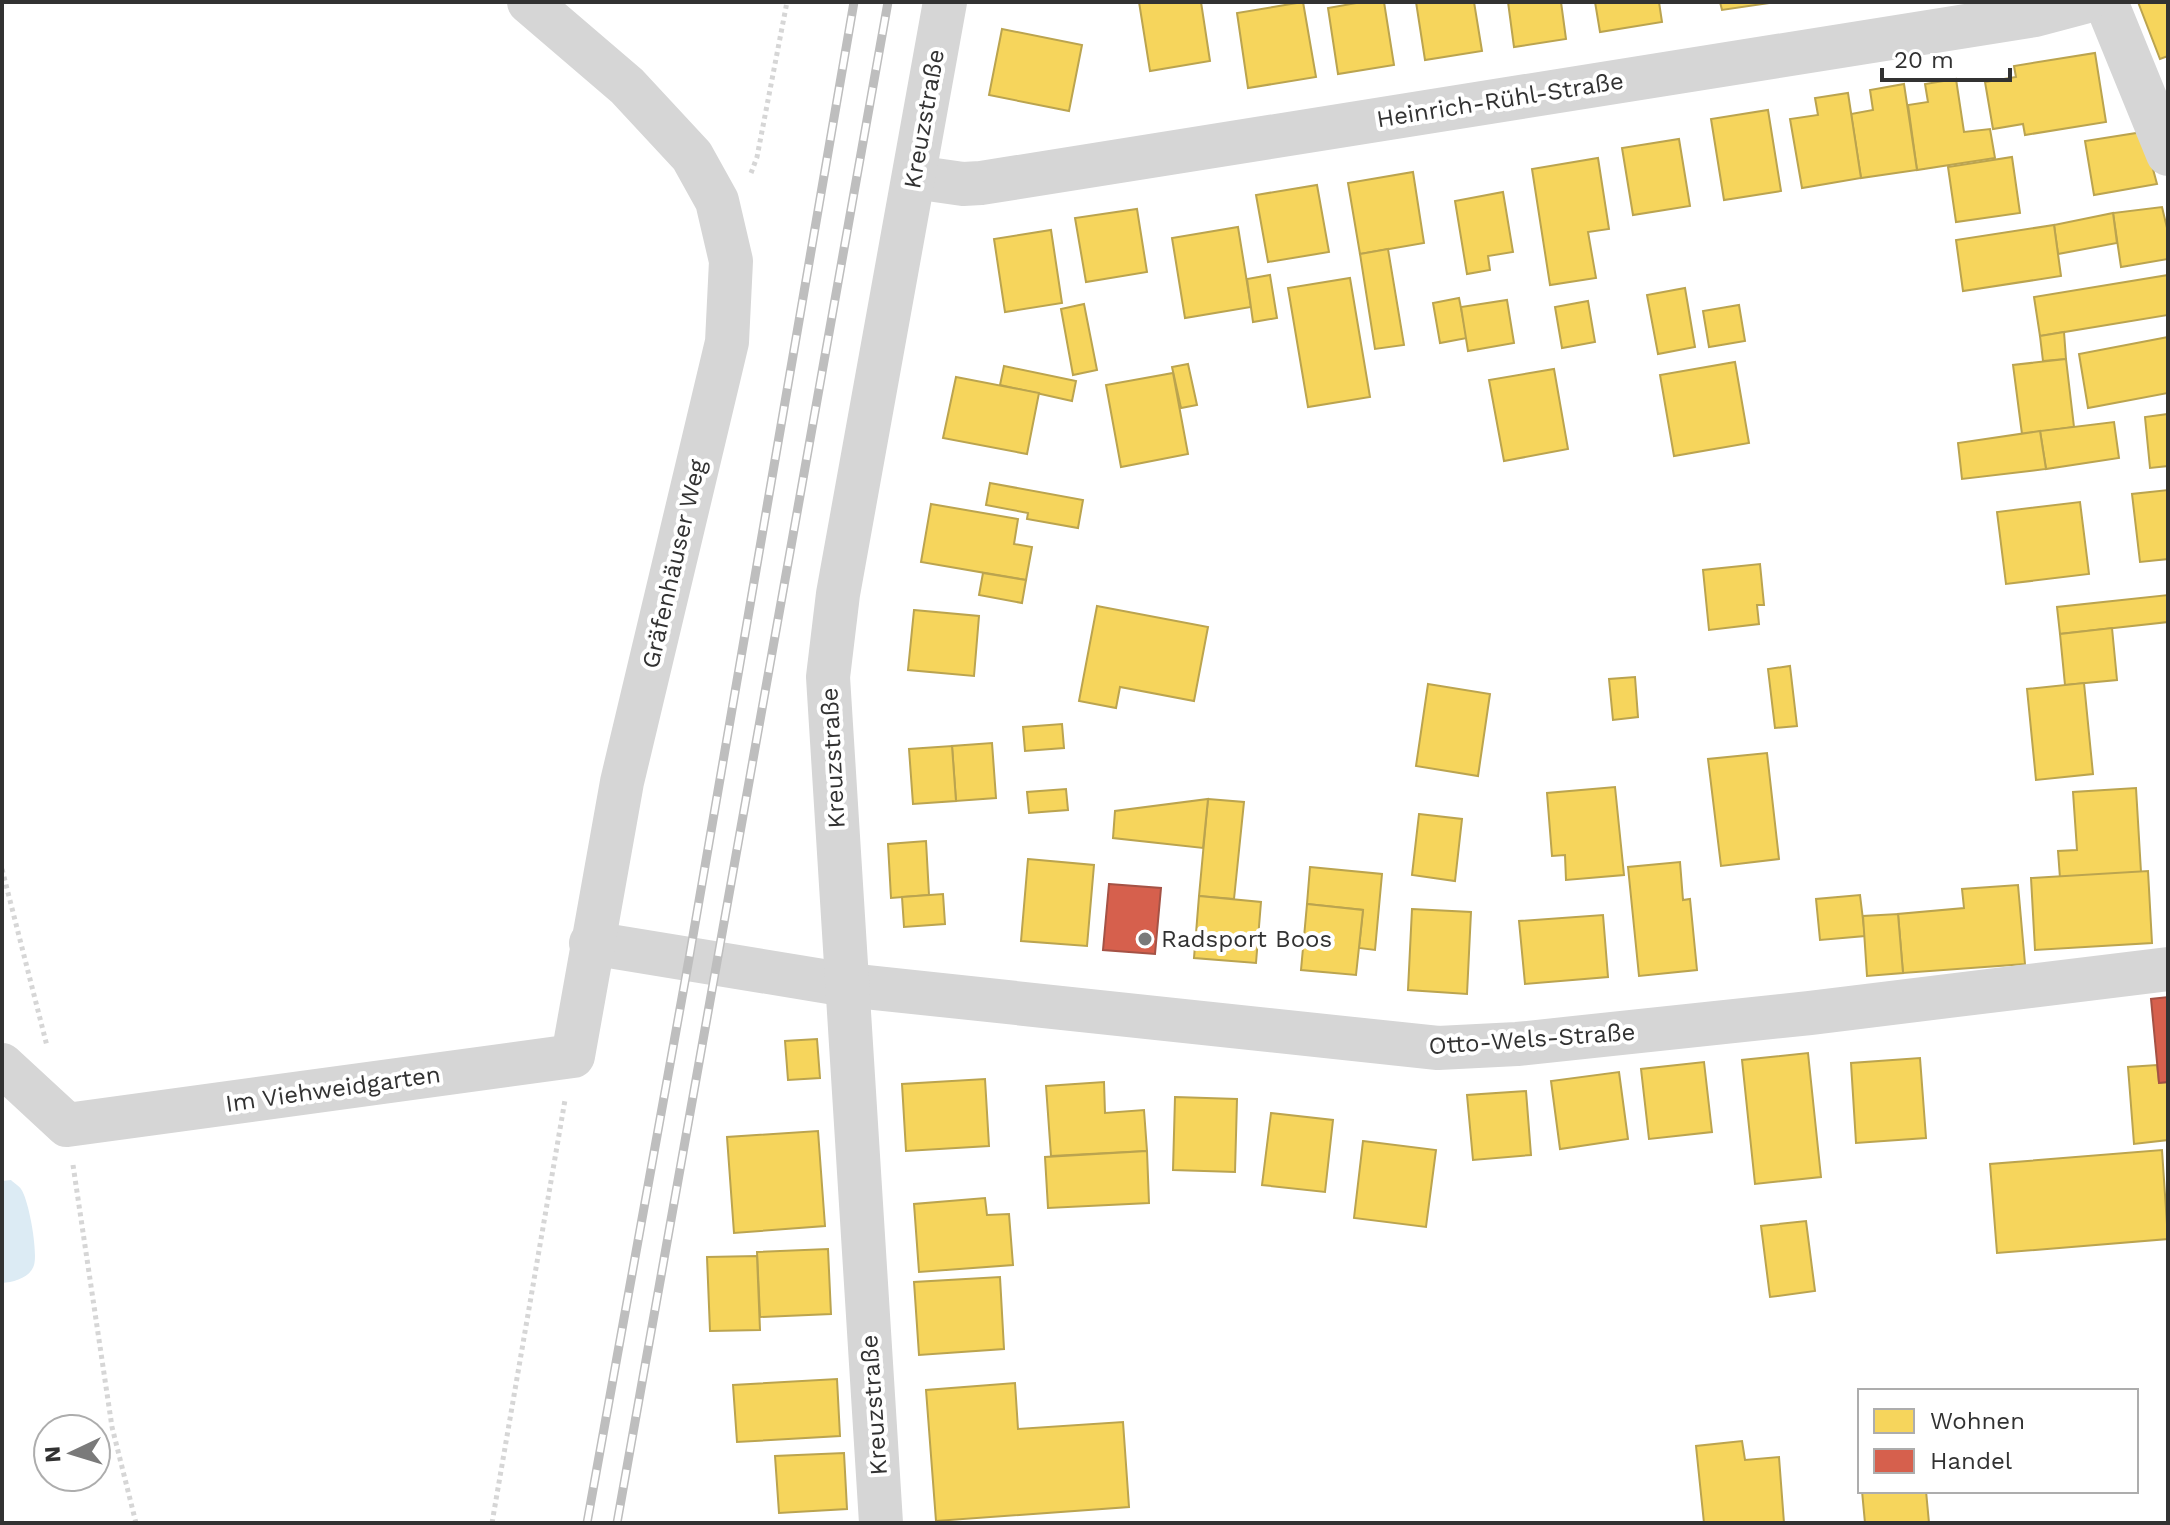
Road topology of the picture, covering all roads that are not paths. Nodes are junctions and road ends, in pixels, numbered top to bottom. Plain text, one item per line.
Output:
1 (529, 2) edge
2 (945, 2) edge
3 (2084, 2) edge
4 (2106, 2) edge
5 (2168, 154) edge
6 (914, 177) junction
7 (591, 943) junction
8 (2168, 969) edge
9 (847, 985) junction
10 (2, 1065) edge
11 (881, 1523) edge

1 - 7 street, Gräfenhäuser Weg
2 - 6 street, Kreuzstraße
3 - 6 street, Heinrich-Rühl-Straße
4 - 5 street
6 - 9 street, Kreuzstraße
7 - 9 street
7 - 10 street, Im Viehweidgarten
8 - 9 street, Otto-Wels-Straße
9 - 11 street, Kreuzstraße

